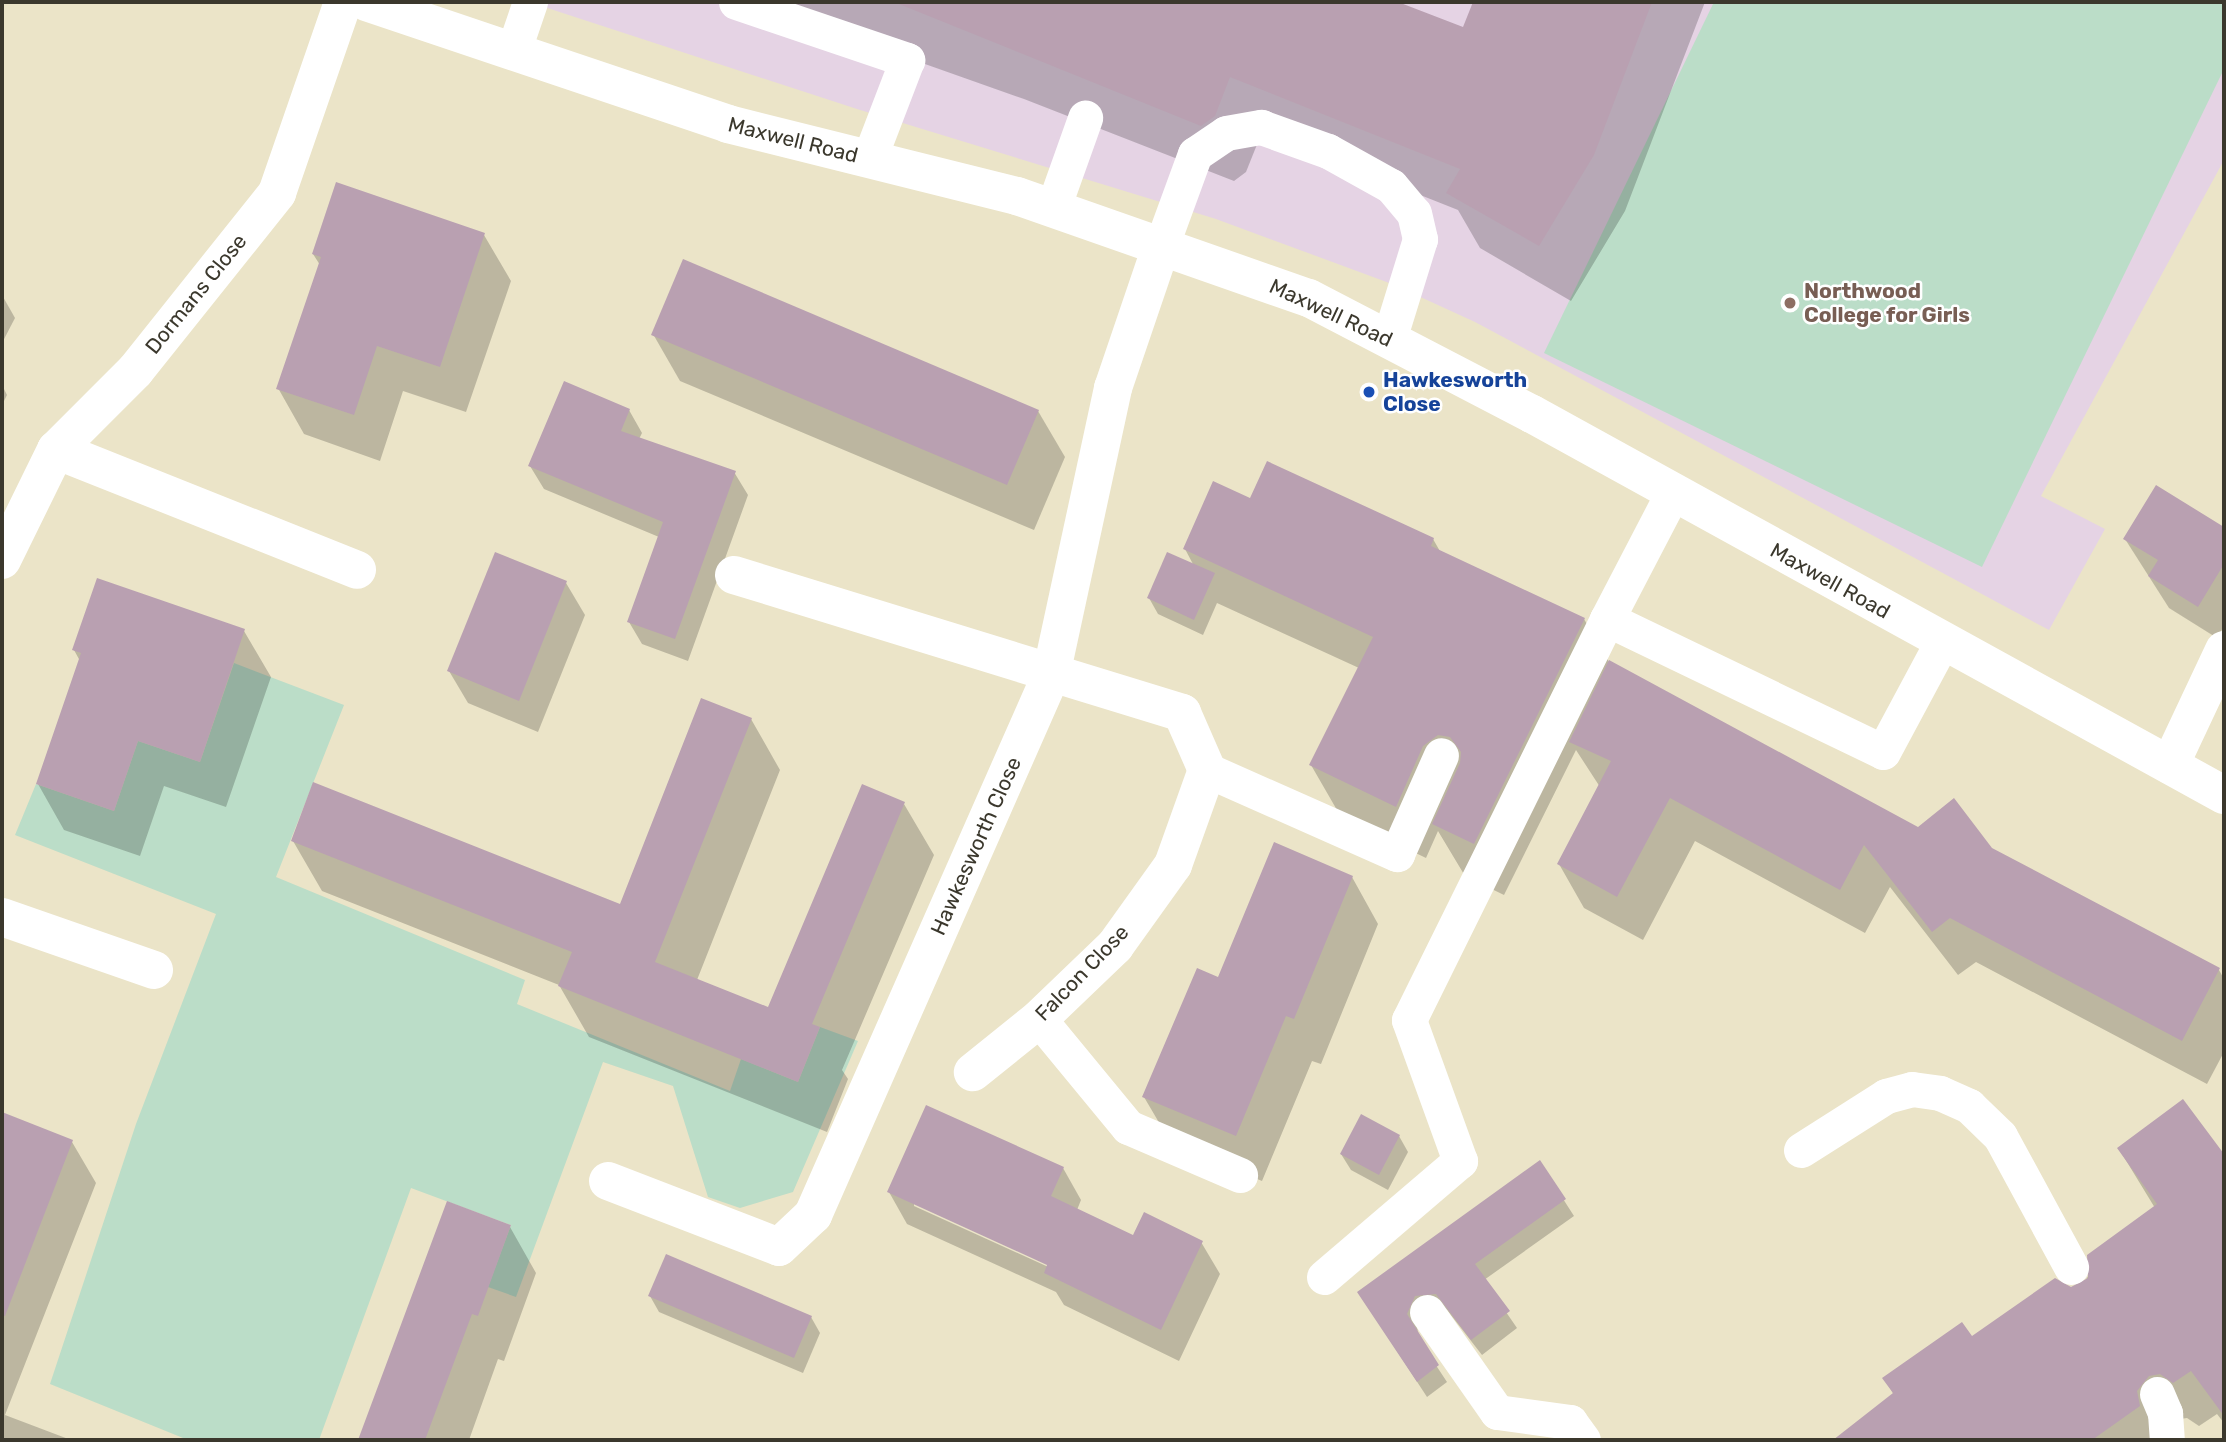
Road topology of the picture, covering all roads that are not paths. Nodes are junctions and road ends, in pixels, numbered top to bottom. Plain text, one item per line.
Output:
1 (530, 2) edge
2 (736, 2) edge
3 (367, 3) edge
4 (513, 52) junction
5 (1085, 118) dead end
6 (869, 159) junction
7 (1053, 208) junction
8 (1162, 244) junction
9 (1389, 339) junction
10 (56, 450) junction
11 (1673, 492) junction
12 (2, 560) edge
13 (357, 570) dead end
14 (734, 575) dead end
15 (1607, 619) junction
16 (1942, 642) junction
17 (2224, 650) edge
18 (1051, 675) junction
19 (1441, 755) dead end
20 (2170, 765) junction
21 (1206, 770) junction
22 (2224, 795) edge
23 (2, 917) edge
24 (153, 970) dead end
25 (1038, 1019) junction
26 (973, 1072) dead end
27 (1801, 1150) dead end
28 (1240, 1174) dead end
29 (608, 1181) dead end
30 (2071, 1267) dead end
31 (1324, 1277) dead end
32 (1427, 1312) dead end
33 (2157, 1394) dead end
34 (1583, 1440) edge
35 (2167, 1440) edge

1 - 4 lane
2 - 6 lane
3 - 4 street, Maxwell Road
3 - 10 street, Dormans Close
4 - 6 street, Maxwell Road
5 - 7 lane
6 - 7 street, Maxwell Road
7 - 8 street, Maxwell Road
8 - 9 street, Maxwell Road
8 - 9 lane
8 - 18 street, Hawkesworth Close
9 - 11 street, Maxwell Road
10 - 12 street, Dormans Close
10 - 13 street
11 - 15 lane
11 - 16 street, Maxwell Road
14 - 18 street
15 - 16 lane
15 - 31 lane
16 - 20 street, Maxwell Road
17 - 20 street
18 - 21 street
18 - 29 street, Hawkesworth Close
19 - 21 lane
20 - 22 street, Maxwell Road
21 - 25 street, Falcon Close
23 - 24 street
25 - 26 street, Falcon Close
25 - 28 lane
27 - 30 lane
32 - 34 lane
33 - 35 lane

